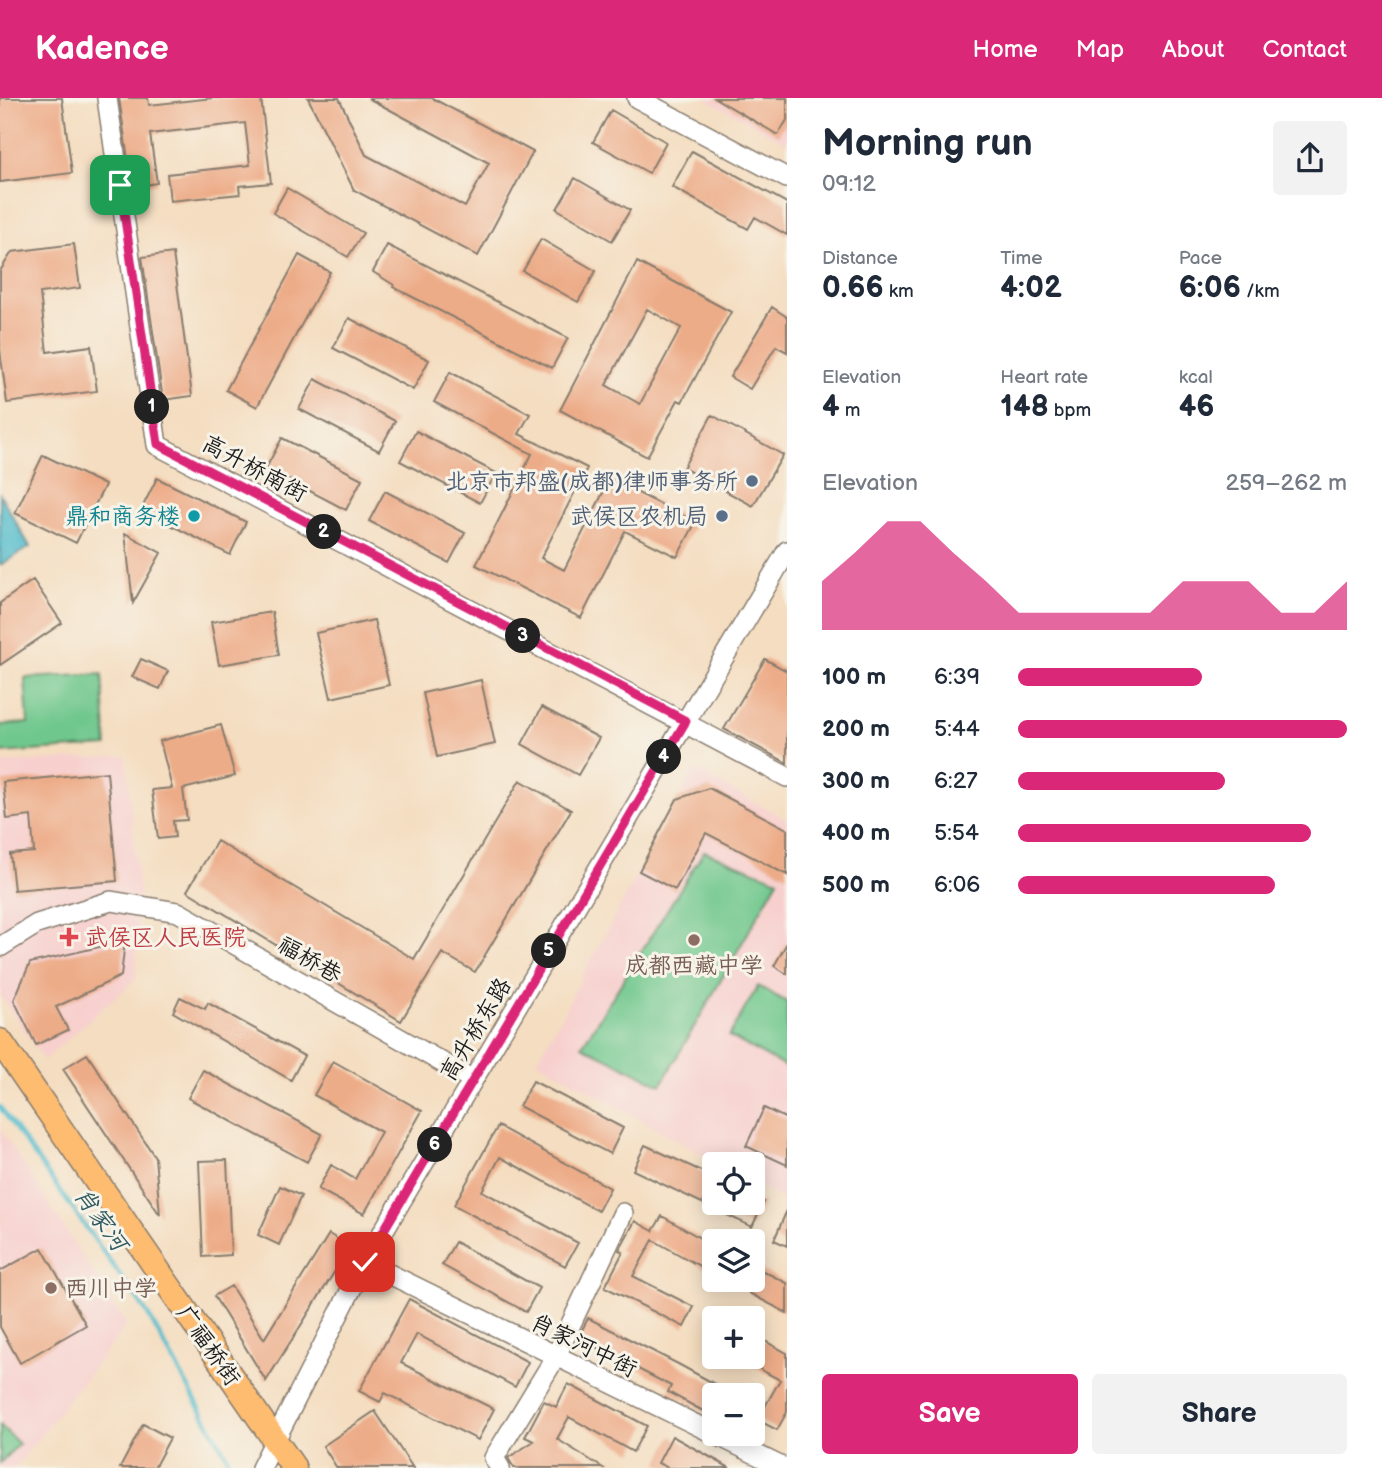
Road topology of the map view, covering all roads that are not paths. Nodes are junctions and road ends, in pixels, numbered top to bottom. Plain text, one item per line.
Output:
1 (107, 98) edge
2 (637, 98) edge
3 (787, 178) edge
4 (787, 551) edge
5 (686, 721) junction
6 (787, 777) edge
7 (0, 947) edge
8 (0, 1041) edge
9 (473, 1080) junction
10 (623, 1213) dead end
11 (365, 1262) junction
12 (555, 1358) junction
13 (276, 1441) junction
14 (787, 1462) edge
15 (261, 1468) edge
16 (294, 1468) edge
17 (500, 1468) edge
18 (784, 1468) edge

1 - 5 street, 高升桥南街
2 - 3 street
4 - 5 street, 高升桥东路
5 - 6 street, 高升桥南街
5 - 9 street, 高升桥东路
7 - 9 street, 福桥巷
8 - 13 main road, 广福桥街
9 - 11 street, 高升桥东路
10 - 12 street
11 - 12 street, 肖家河中街
11 - 13 street, 高升桥东路
12 - 17 street
12 - 18 street, 肖家河中街
13 - 15 street, 高升桥东路
13 - 16 main road, 广福桥街
14 - 18 street

